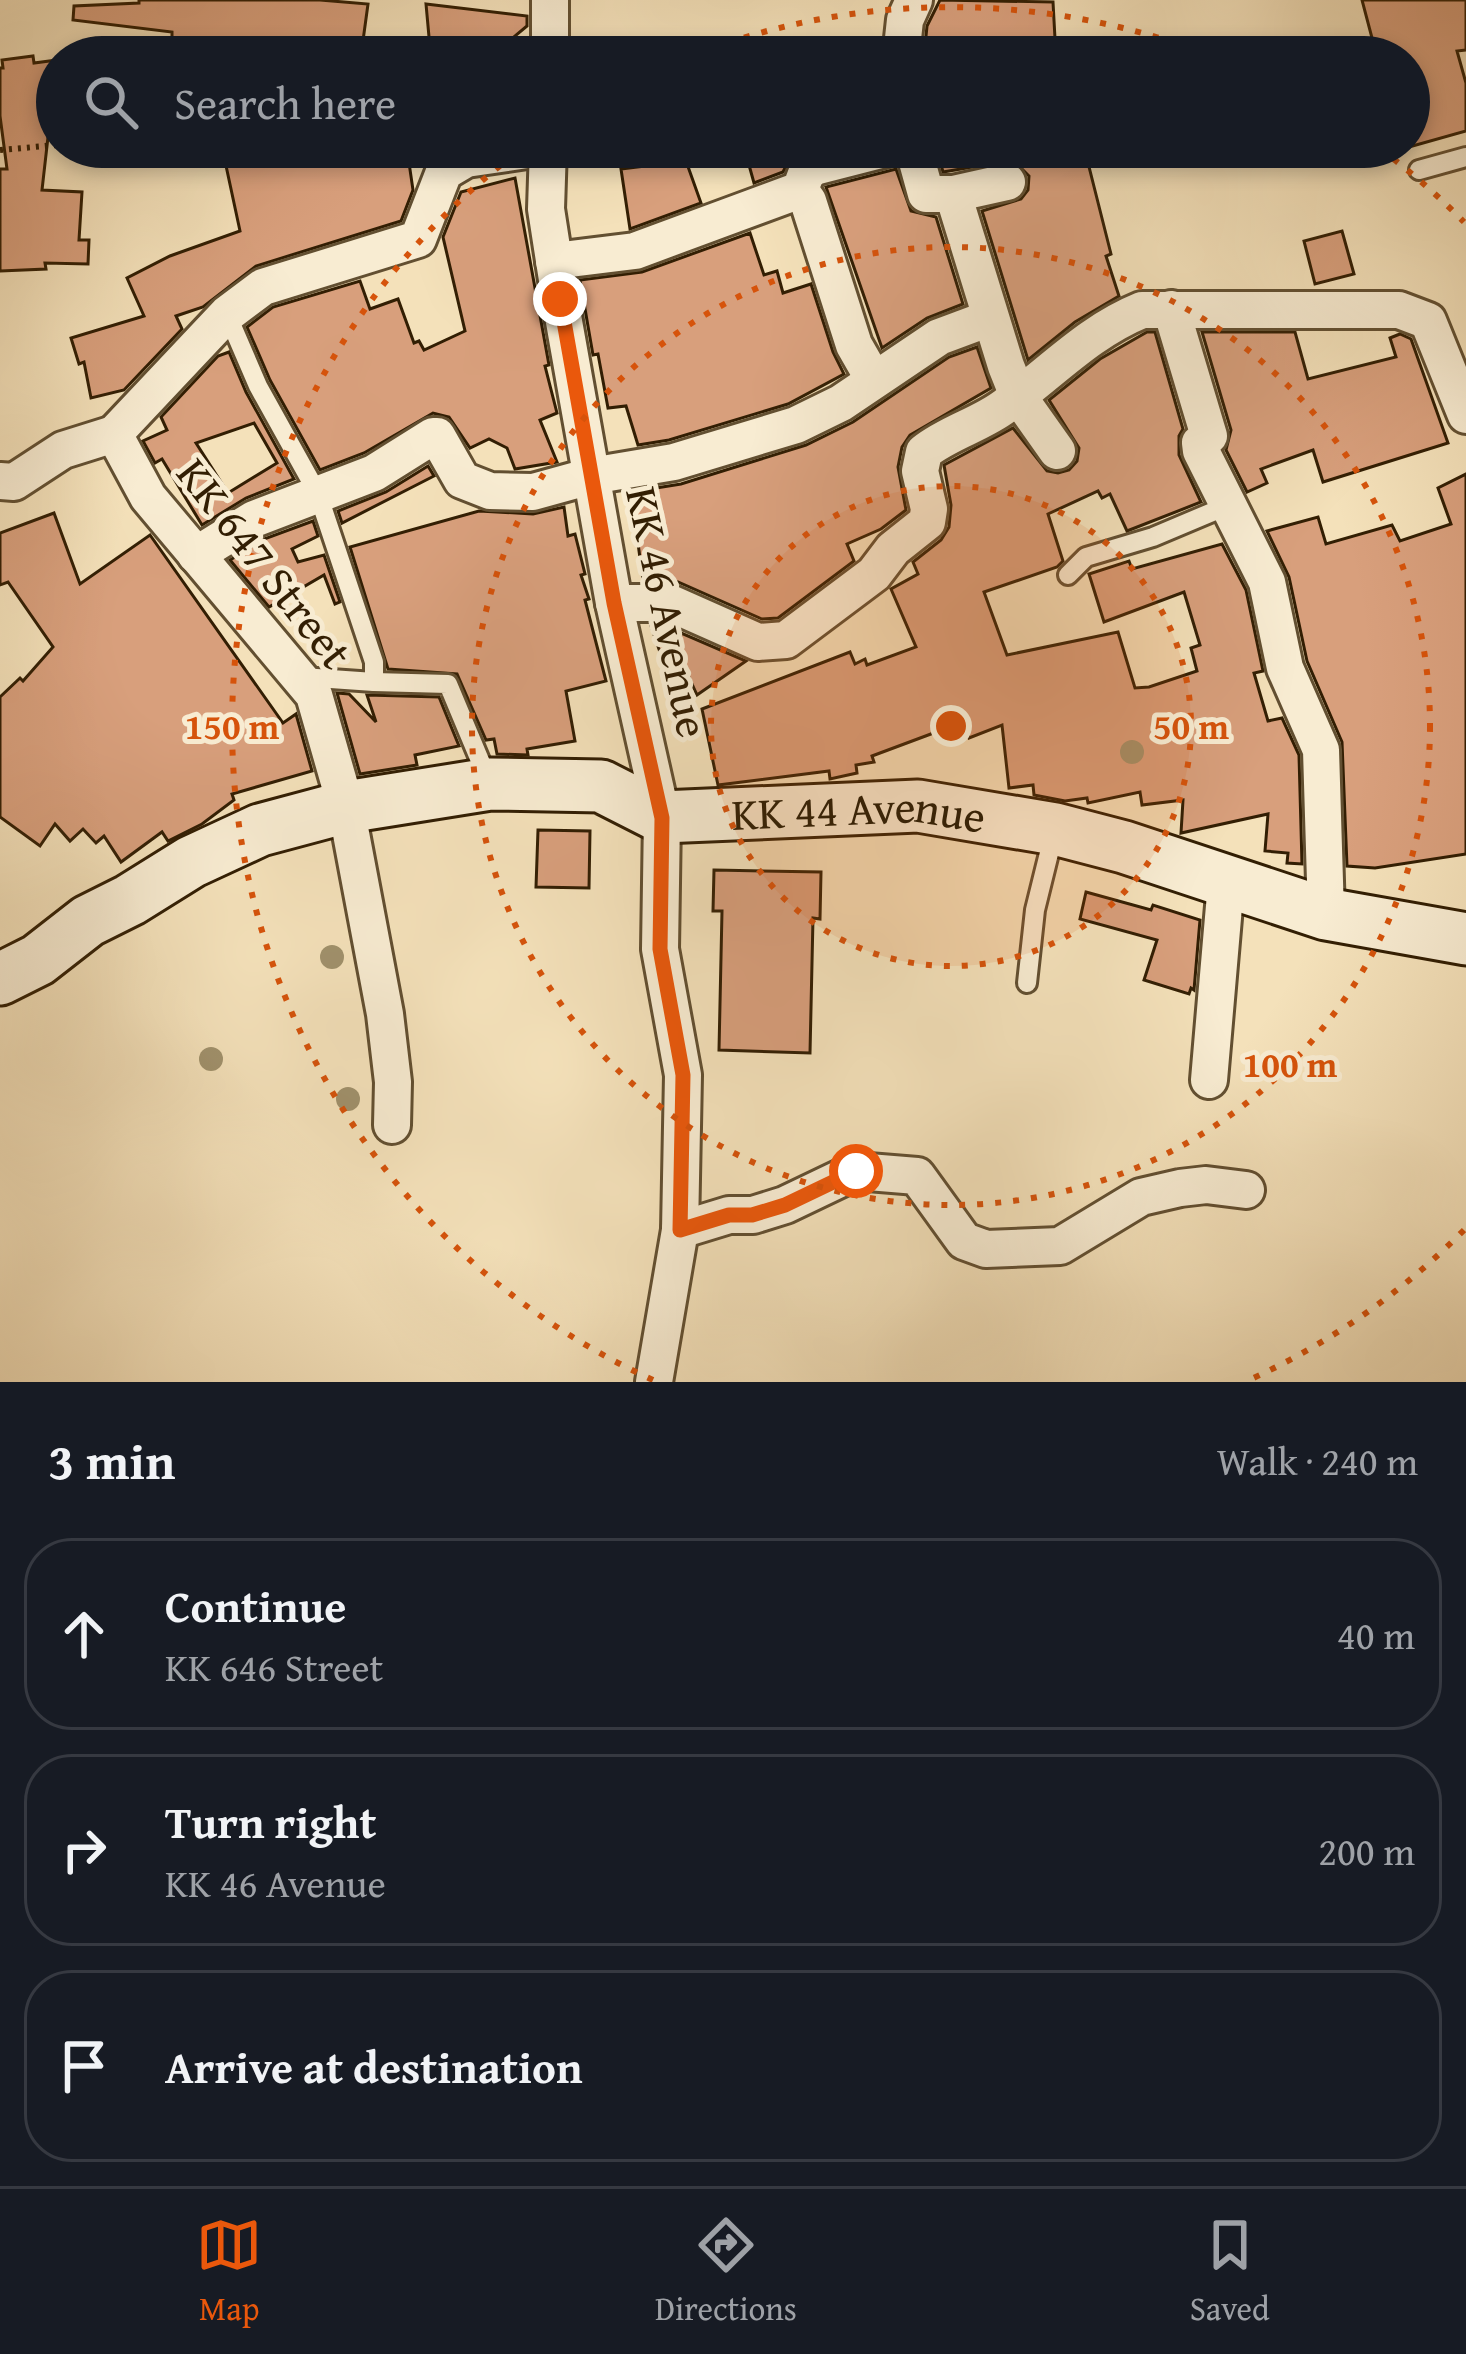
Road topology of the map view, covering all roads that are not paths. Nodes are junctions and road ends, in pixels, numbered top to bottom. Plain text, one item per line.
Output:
1 (550, 0) edge
2 (914, 0) edge
3 (550, 36) edge
4 (903, 36) edge
5 (1466, 157) edge
6 (1430, 167) edge
7 (451, 168) edge
8 (547, 168) edge
9 (813, 168) edge
10 (919, 168) edge
11 (1426, 168) edge
12 (1419, 170) dead end
13 (1007, 182) dead end
14 (800, 190) junction
15 (953, 194) junction
16 (554, 261) junction
17 (1171, 310) junction
18 (227, 314) junction
19 (990, 318) junction
20 (874, 380) junction
21 (1018, 396) junction
22 (1466, 415) edge
23 (114, 434) junction
24 (1057, 451) dead end
25 (591, 476) junction
26 (0, 481) edge
27 (318, 494) junction
28 (1228, 505) junction
29 (196, 555) junction
30 (1068, 575) dead end
31 (614, 603) junction
32 (302, 677) junction
33 (374, 682) junction
34 (490, 784) junction
35 (346, 808) junction
36 (662, 818) junction
37 (1055, 829) junction
38 (1226, 883) junction
39 (1326, 914) junction
40 (1466, 939) edge
41 (0, 980) edge
42 (1027, 983) dead end
43 (1209, 1080) dead end
44 (392, 1125) dead end
45 (1246, 1190) dead end
46 (680, 1230) junction
47 (654, 1382) edge

1 - 3 street
2 - 4 street
5 - 6 lane
7 - 18 street
8 - 16 street, KK 46 Avenue
9 - 14 street
10 - 15 street
11 - 12 lane
13 - 15 street
14 - 16 street
14 - 20 street
15 - 19 street
16 - 25 street, KK 46 Avenue
17 - 21 street
17 - 22 street
17 - 28 street
18 - 23 street
18 - 27 lane
19 - 20 street
19 - 21 street
20 - 25 street
21 - 24 street
21 - 31 street
23 - 26 street
23 - 29 street, KK 647 Street
25 - 27 street
25 - 31 street, KK 46 Avenue
27 - 29 street
27 - 33 lane
28 - 30 lane
28 - 39 street
29 - 32 street, KK 647 Street
31 - 36 street, KK 46 Avenue
32 - 33 lane
32 - 35 street, KK 647 Street
33 - 34 lane
34 - 35 main road
34 - 36 main road
35 - 41 main road
35 - 44 street, KK 647 Street
36 - 37 main road, KK 44 Avenue
36 - 46 street, KK 46 Avenue
37 - 38 main road, KK 44 Avenue
37 - 42 lane
38 - 39 main road, KK 44 Avenue
38 - 43 street
39 - 40 main road, KK 44 Avenue
45 - 46 street
46 - 47 street, KK 46 Avenue

